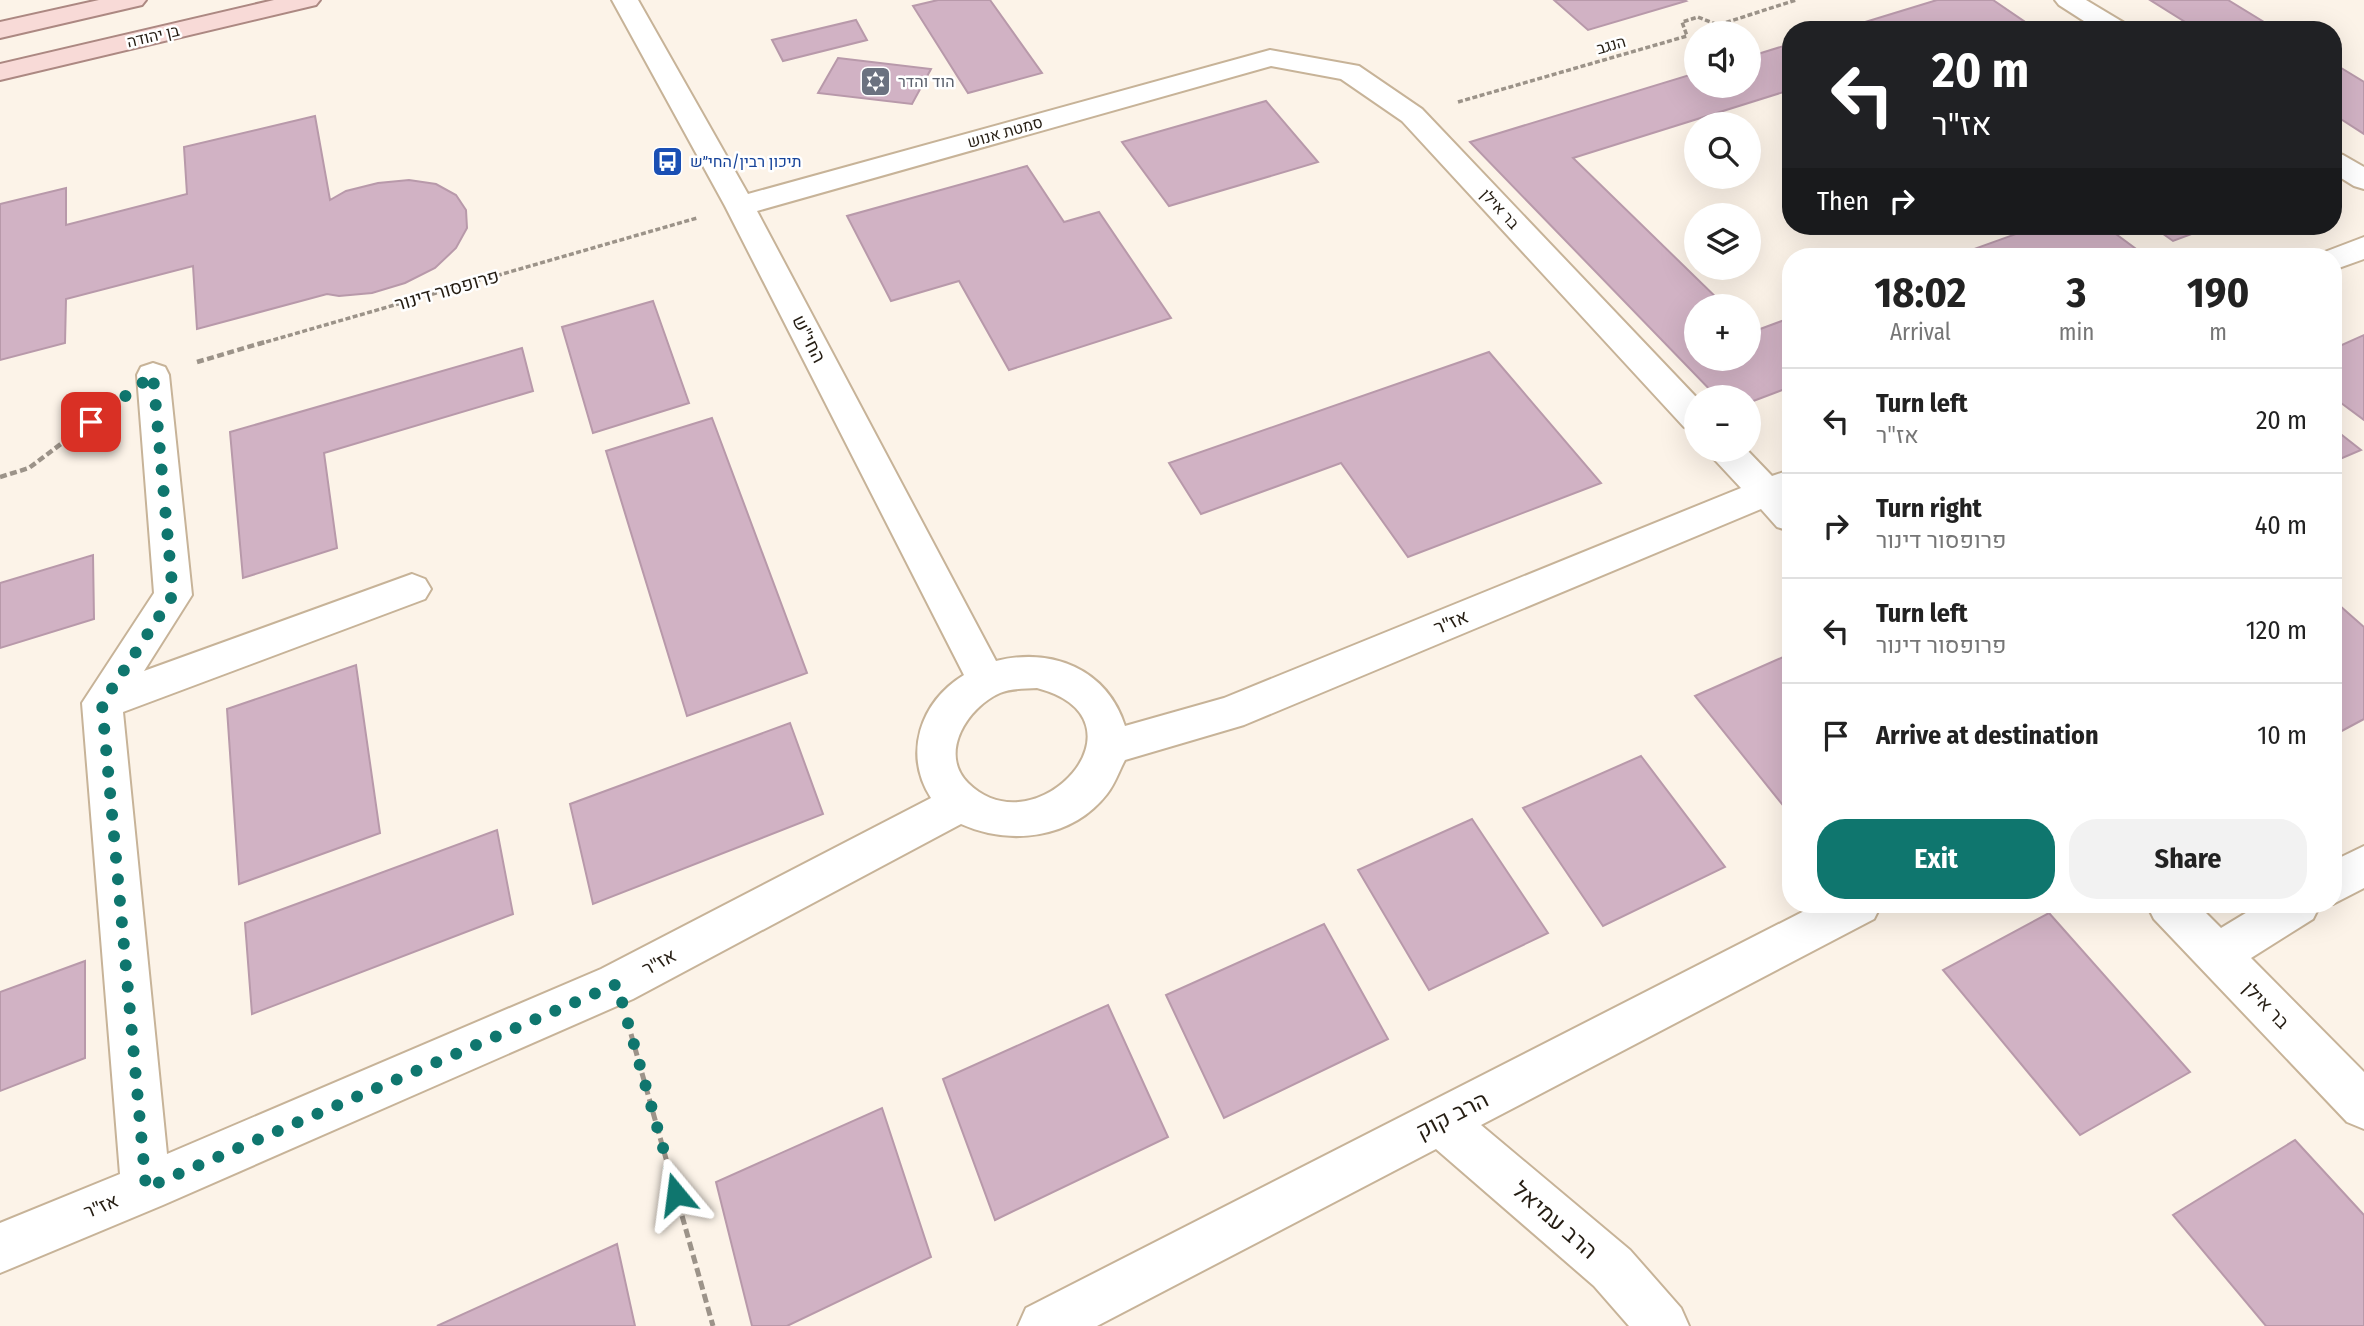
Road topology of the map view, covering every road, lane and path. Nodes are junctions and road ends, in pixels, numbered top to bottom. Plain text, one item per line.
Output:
1 (133, 0) edge
2 (307, 0) edge
3 (625, 0) edge
4 (1796, 0) edge
5 (2068, 0) edge
6 (2102, 21) edge
7 (0, 30) edge
8 (1270, 58) joint
9 (0, 72) edge
10 (1412, 115) junction
11 (2342, 167) edge
12 (2364, 180) edge
13 (740, 206) junction
14 (2364, 247) edge
15 (2342, 256) edge
16 (153, 375) junction
17 (1684, 405) edge
18 (1740, 462) edge
19 (0, 477) edge
20 (1782, 498) edge
21 (412, 589) dead end
22 (987, 681) junction
23 (102, 704) junction
24 (1107, 748) junction
25 (960, 804) junction
26 (2364, 865) edge
27 (2342, 878) edge
28 (1843, 913) edge
29 (2177, 913) edge
30 (2285, 913) edge
31 (2217, 954) junction
32 (617, 984) junction
33 (2364, 1105) edge
34 (1440, 1121) junction
35 (146, 1188) junction
36 (0, 1248) edge
37 (713, 1326) edge
38 (1044, 1326) edge
39 (1663, 1326) edge

1 - 7 main road
2 - 9 main road, בן יהודה
3 - 13 street, החי"ש
4 - 10 path, הנגב
5 - 6 street
8 - 10 street, בר אילן
8 - 13 street, סמטת אנוש
10 - 17 street, בר אילן
11 - 12 street
13 - 16 path, פרופסור דינור
13 - 22 street, החי"ש
14 - 15 street
16 - 19 path, פרופסור דינור
16 - 23 street
18 - 20 street
20 - 24 street, אז"ר
21 - 23 street
22 - 24 street
22 - 25 street
23 - 35 street
24 - 25 street
25 - 32 street, אז"ר
26 - 27 street
28 - 34 street, הרב קוק
29 - 31 street, בר אילן
30 - 31 street
31 - 33 street, בר אילן
32 - 35 street, אז"ר
32 - 37 path
34 - 38 street, הרב קוק
34 - 39 street, הרב עמיאל
35 - 36 street, אז"ר

